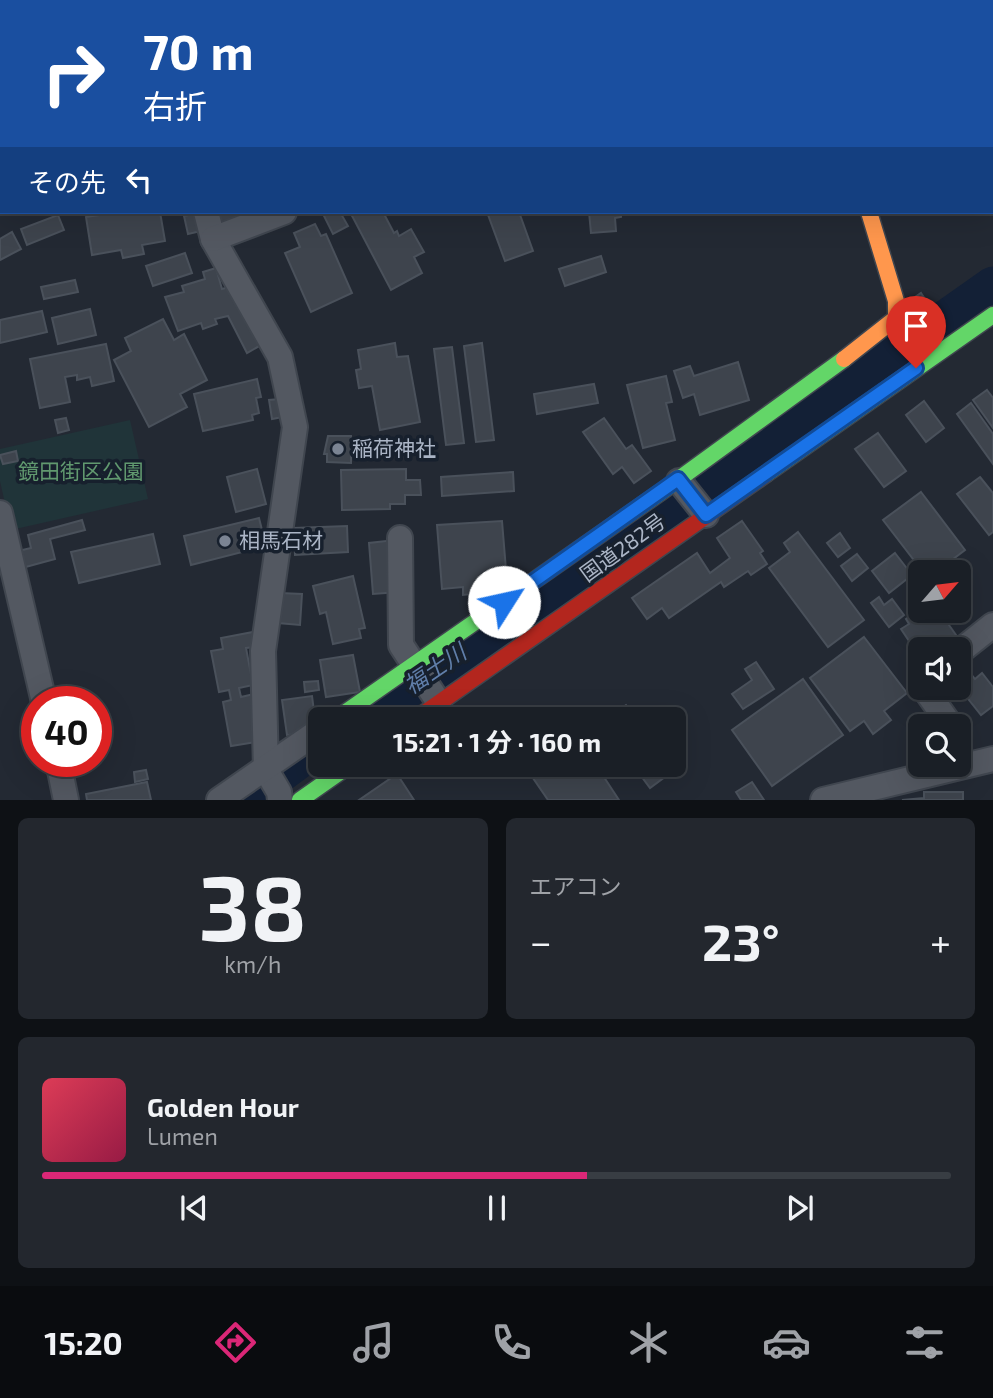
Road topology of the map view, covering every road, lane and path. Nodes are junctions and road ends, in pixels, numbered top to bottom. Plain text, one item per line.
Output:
1 (207, 214) edge
2 (279, 214) edge
3 (870, 214) edge
4 (213, 239) junction
5 (993, 315) edge
6 (678, 480) junction
7 (0, 513) edge
8 (705, 514) junction
9 (400, 538) dead end
10 (993, 625) edge
11 (971, 642) edge
12 (414, 665) junction
13 (40, 686) edge
14 (439, 703) junction
15 (353, 707) edge
16 (433, 707) edge
17 (308, 739) edge
18 (971, 748) edge
19 (985, 761) edge
20 (266, 769) junction
21 (61, 777) edge
22 (326, 777) edge
23 (286, 797) edge
24 (66, 800) edge
25 (219, 800) edge
26 (824, 800) edge

1 - 4 street
2 - 4 street
3 - 6 main road
4 - 20 street
5 - 8 main road, 国道282号
6 - 8 street
6 - 12 main road
7 - 13 street
8 - 14 main road, 国道282号
9 - 12 street
10 - 11 street
12 - 14 street
12 - 15 main road
14 - 16 main road, 国道282号
17 - 20 street
18 - 19 street
19 - 26 street
20 - 23 street
20 - 25 street
21 - 24 street
22 - 23 main road

